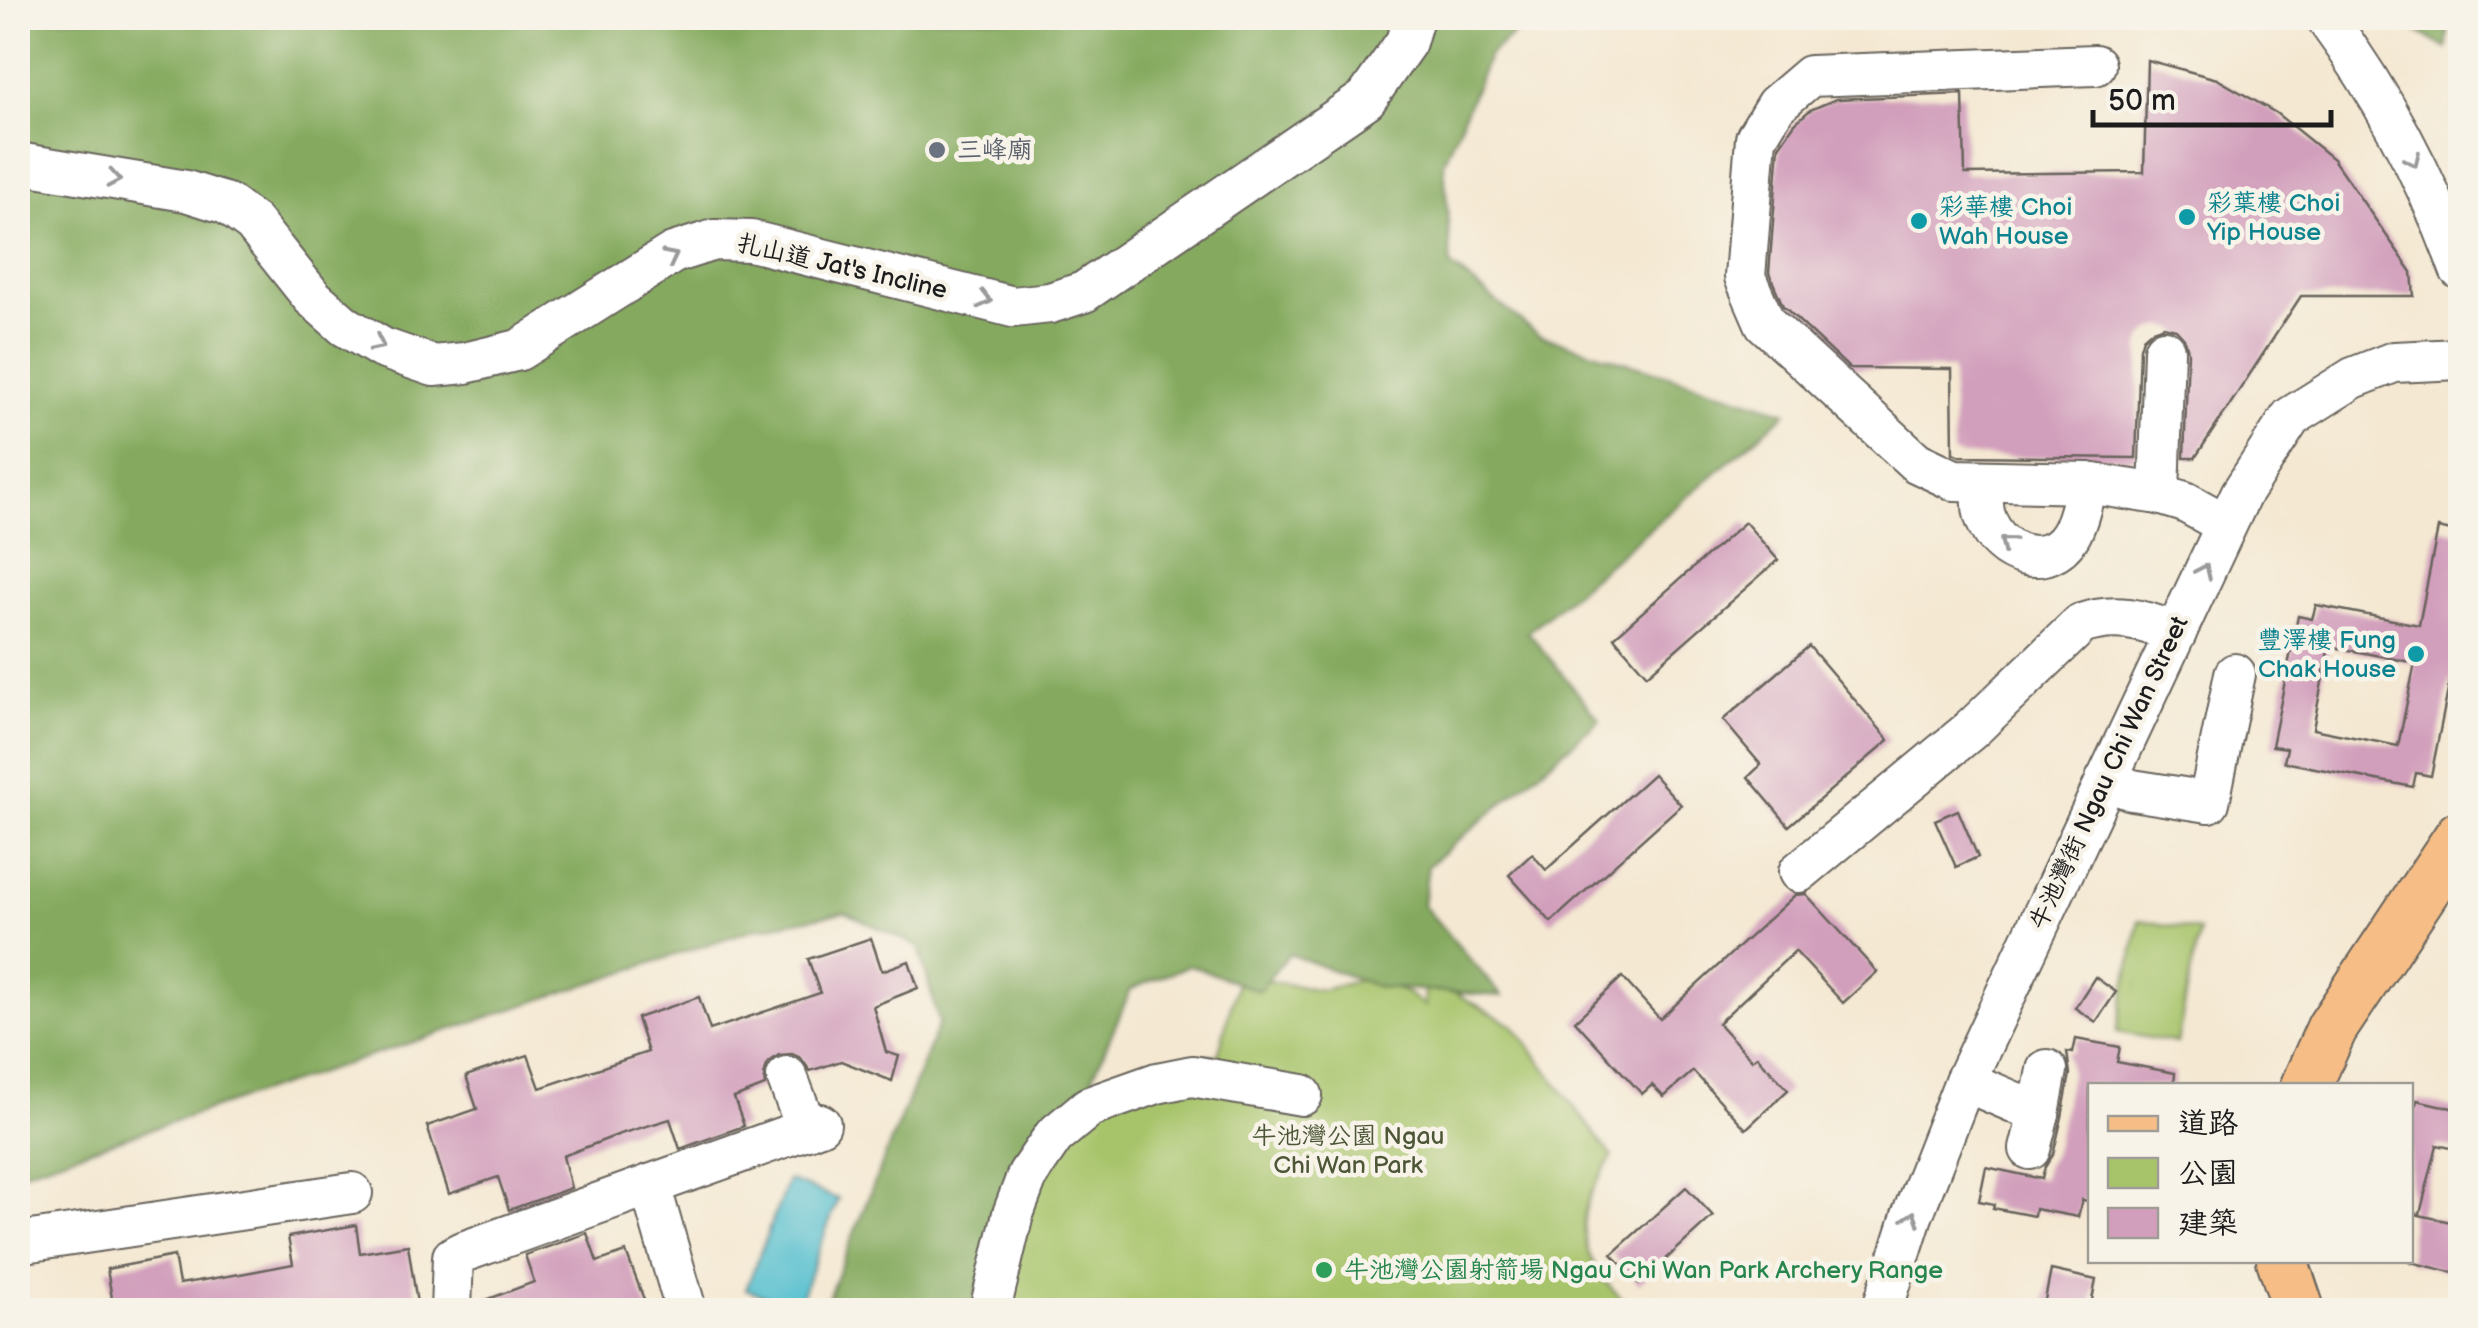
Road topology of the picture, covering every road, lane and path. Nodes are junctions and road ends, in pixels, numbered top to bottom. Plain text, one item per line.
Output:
1 (1414, 18) edge
2 (2326, 18) edge
3 (2095, 64) dead end
4 (18, 163) edge
5 (2460, 269) edge
6 (2164, 350) dead end
7 (2460, 359) edge
8 (1984, 481) junction
9 (2086, 483) junction
10 (2159, 494) junction
11 (2225, 524) junction
12 (2176, 633) junction
13 (2235, 674) dead end
14 (2106, 780) junction
15 (2460, 836) edge
16 (1799, 872) dead end
17 (2047, 1070) dead end
18 (787, 1078) dead end
19 (1964, 1082) junction
20 (2307, 1083) edge
21 (1302, 1095) dead end
22 (650, 1185) junction
23 (352, 1193) dead end
24 (18, 1243) edge
25 (2283, 1263) edge
26 (684, 1304) dead end
27 (450, 1310) edge
28 (990, 1310) edge
29 (1882, 1310) edge
30 (2299, 1310) edge

4 -> 1 street, 扎山道 Jat's Incline
2 -> 5 street
3 - 8 street
6 - 10 street
7 - 11 street, 牛池灣街 Ngau Chi Wan Street
8 - 9 street
9 -> 8 street
9 - 10 street
10 - 11 street
12 -> 11 street, 牛池灣街 Ngau Chi Wan Street
12 - 14 street, 牛池灣街 Ngau Chi Wan Street
12 - 16 street
13 - 14 street
14 - 19 street, 牛池灣街 Ngau Chi Wan Street
15 - 20 main road
17 - 19 street
18 - 22 street
29 -> 19 street, 牛池灣街 Ngau Chi Wan Street
21 - 28 street
22 - 26 street
22 - 27 street
23 - 24 street
25 - 30 main road

